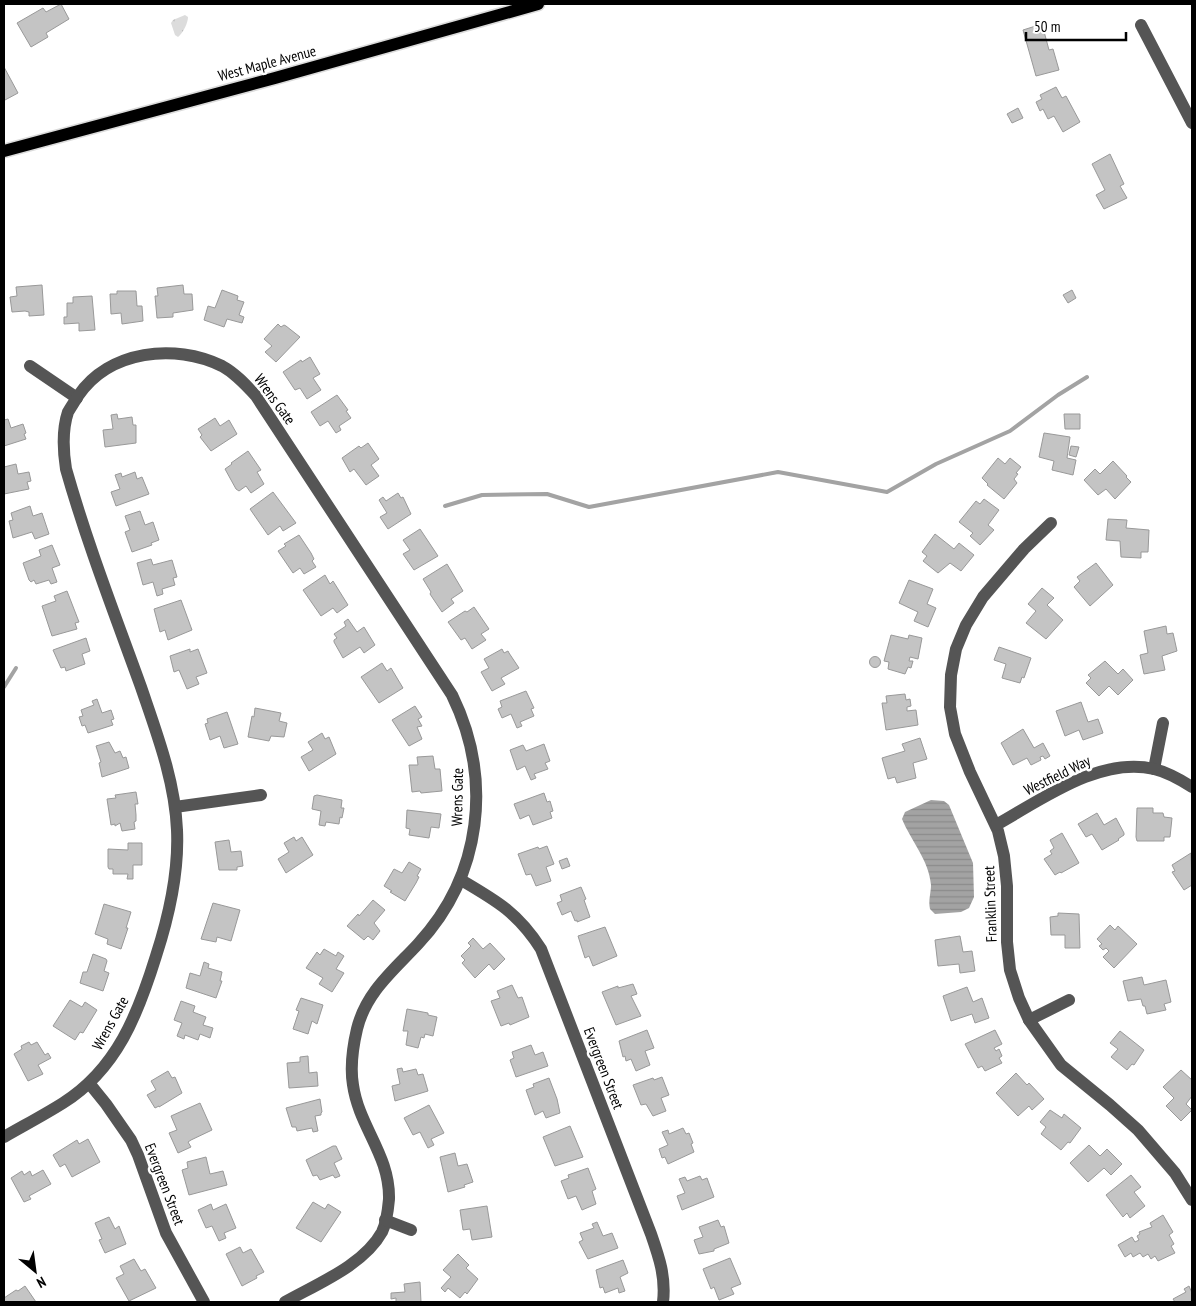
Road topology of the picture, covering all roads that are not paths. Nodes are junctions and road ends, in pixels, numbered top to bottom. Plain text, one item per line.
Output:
1 (538, 4) edge
2 (1141, 25) dead end
3 (1192, 123) edge
4 (4, 151) edge
5 (30, 366) dead end
6 (77, 398) junction
7 (1051, 523) dead end
8 (1162, 723) dead end
9 (1154, 769) junction
10 (1192, 787) edge
11 (261, 795) dead end
12 (175, 807) junction
13 (996, 825) junction
14 (461, 880) junction
15 (1069, 1000) dead end
16 (1029, 1020) junction
17 (89, 1083) junction
18 (4, 1137) edge
19 (1192, 1200) edge
20 (385, 1220) junction
21 (411, 1230) dead end
22 (204, 1302) edge
23 (286, 1302) edge
24 (663, 1302) edge

1 - 4 main road, West Maple Avenue
2 - 3 street
5 - 6 street
6 - 12 street, Wrens Gate
6 - 14 street, Wrens Gate
7 - 13 street, Franklin Street
8 - 9 street
9 - 10 street, Westfield Way
9 - 13 street, Westfield Way
11 - 12 street
12 - 17 street, Wrens Gate
13 - 16 street, Franklin Street
14 - 20 street, Wrens Gate
14 - 24 street, Evergreen Street
15 - 16 street
16 - 19 street, Franklin Street
17 - 18 street, Wrens Gate
17 - 22 street, Evergreen Street
20 - 21 street
20 - 23 street, Wrens Gate

